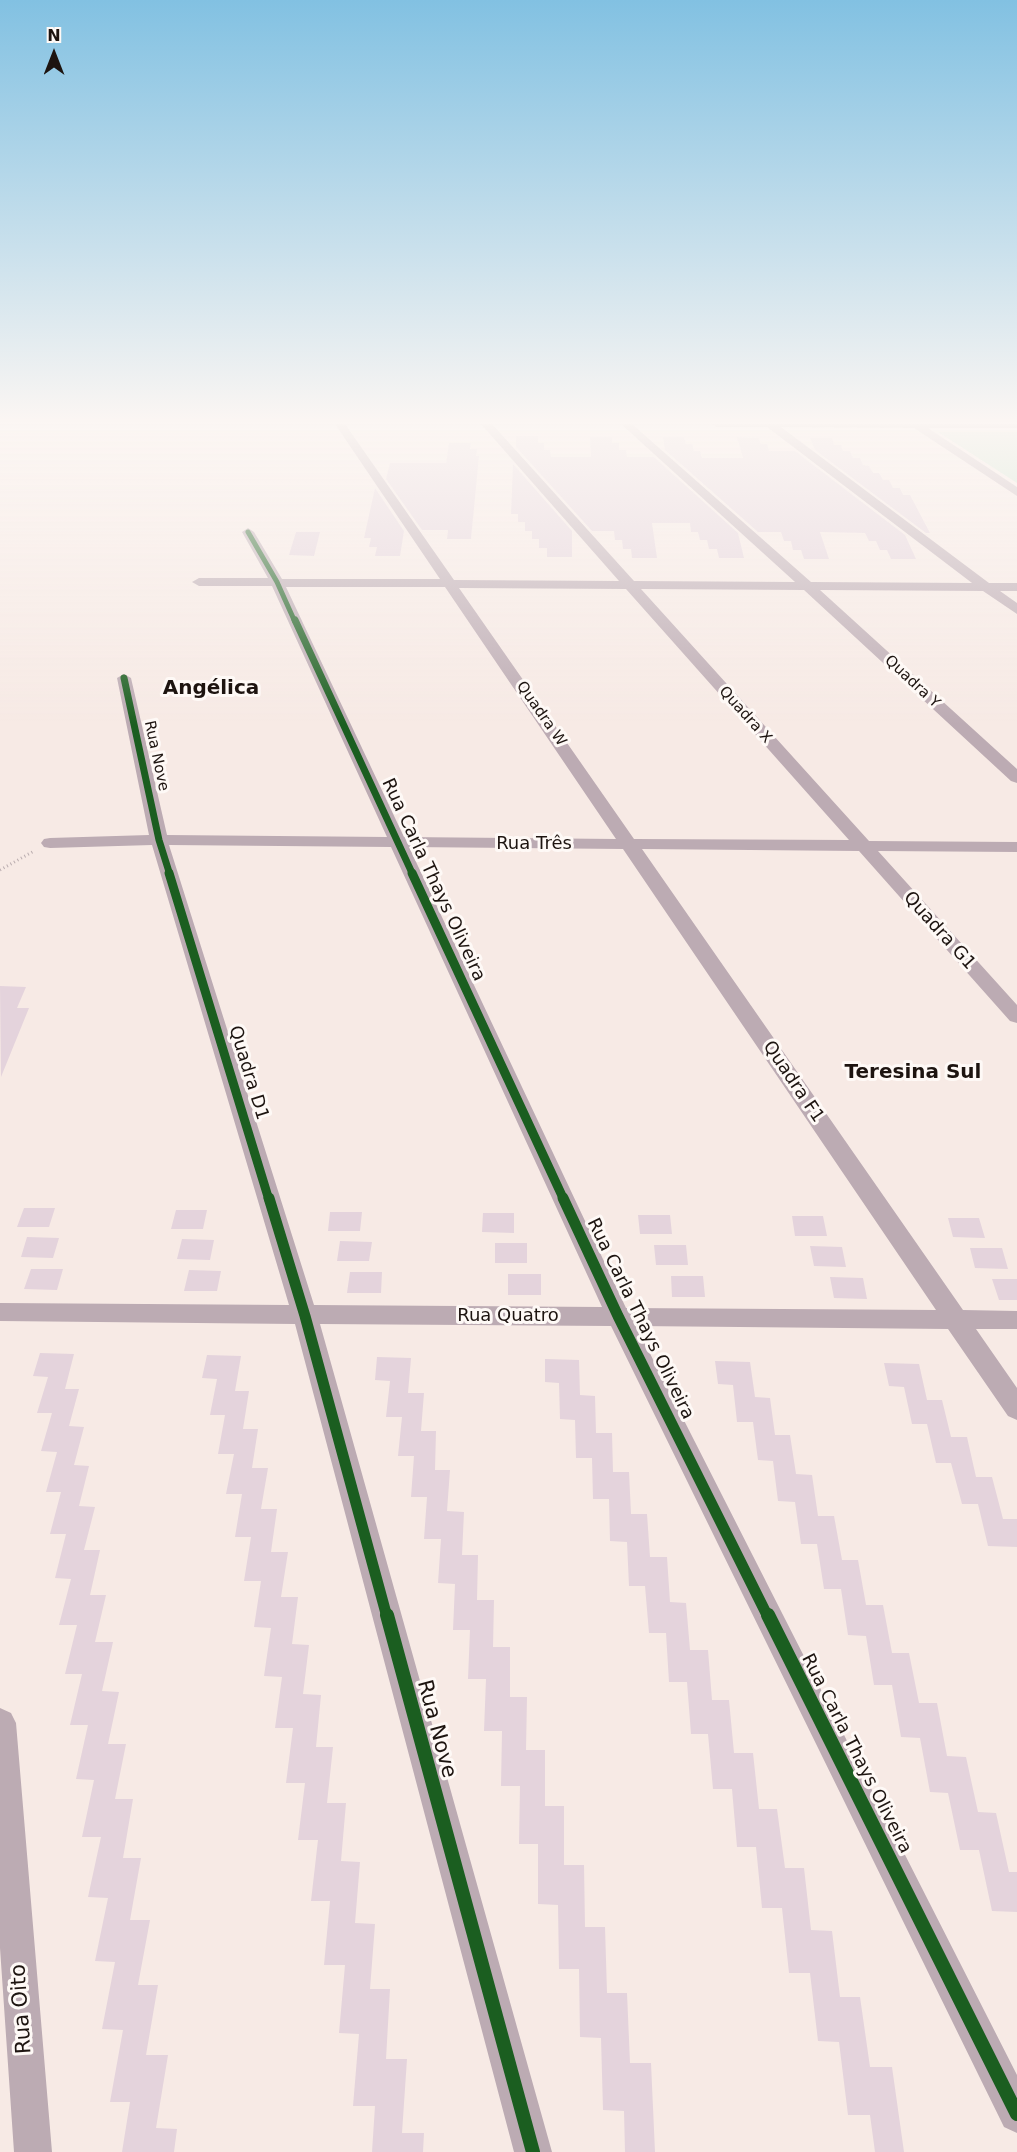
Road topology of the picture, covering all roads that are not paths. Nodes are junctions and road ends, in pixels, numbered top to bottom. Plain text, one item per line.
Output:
1 (410, 524) edge
2 (576, 524) edge
3 (740, 524) edge
4 (904, 524) edge
5 (248, 532) dead end
6 (199, 582) dead end
7 (277, 582) junction
8 (452, 584) junction
9 (629, 584) junction
10 (808, 585) junction
11 (987, 586) junction
12 (1017, 586) edge
13 (1017, 610) edge
14 (124, 678) dead end
15 (1017, 778) edge
16 (159, 840) junction
17 (50, 843) road end
18 (398, 843) junction
19 (631, 844) junction
20 (861, 846) junction
21 (1017, 847) edge
22 (1017, 1017) edge
23 (0, 1312) edge
24 (305, 1316) junction
25 (618, 1317) junction
26 (955, 1320) junction
27 (1017, 1320) edge
28 (1017, 1409) edge
29 (0, 1723) edge
30 (1017, 2114) edge
31 (33, 2152) edge
32 (533, 2152) edge

1 - 8 street, Quadra W
2 - 9 street, Quadra X
3 - 10 street, Quadra Y
4 - 11 street
5 - 7 street, Rua Carla Thays Oliveira
6 - 7 street
7 - 8 street
7 - 18 street, Rua Carla Thays Oliveira
8 - 9 street
8 - 19 street, Quadra W
9 - 10 street
9 - 20 street, Quadra X
10 - 11 street
10 - 15 street, Quadra Y
11 - 12 street
11 - 13 street
14 - 16 street, Rua Nove
16 - 17 street, Rua Três
16 - 18 street, Rua Três
16 - 24 street, Quadra D1
18 - 19 street, Rua Três
18 - 25 street, Rua Carla Thays Oliveira
19 - 20 street, Rua Três
19 - 26 street, Quadra F1
20 - 21 street, Rua Três
20 - 22 street, Quadra G1
23 - 24 street, Rua Quatro
24 - 25 street, Rua Quatro
24 - 32 street, Rua Nove
25 - 26 street, Rua Quatro
25 - 30 street, Rua Carla Thays Oliveira
26 - 27 street, Rua Quatro
26 - 28 street, Quadra F1
29 - 31 street, Rua Oito

